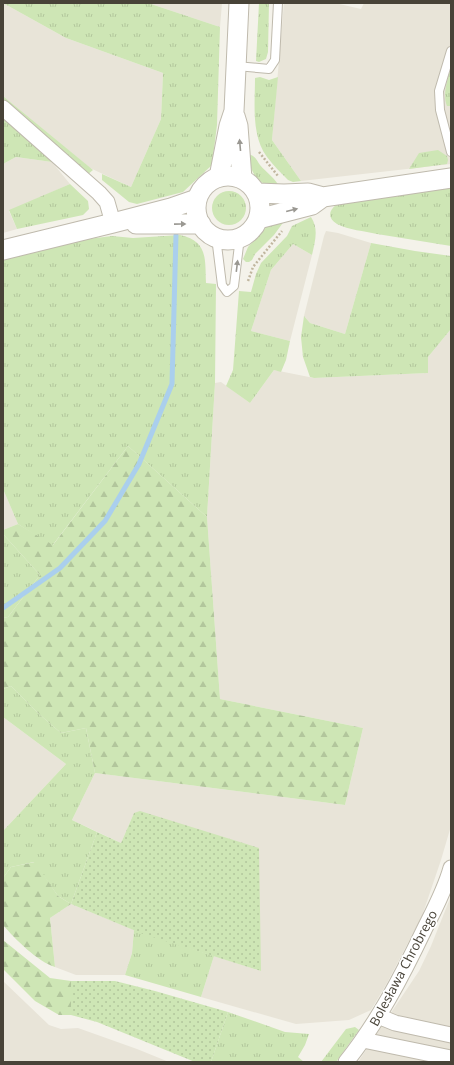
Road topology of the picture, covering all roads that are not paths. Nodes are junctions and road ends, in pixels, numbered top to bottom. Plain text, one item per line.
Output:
1 (239, 3) edge
2 (278, 3) edge
3 (451, 51) edge
4 (236, 66) junction
5 (3, 108) edge
6 (234, 111) junction
7 (451, 152) edge
8 (219, 177) junction
9 (451, 178) edge
10 (242, 179) junction
11 (257, 193) junction
12 (323, 197) junction
13 (198, 199) junction
14 (258, 219) junction
15 (113, 223) junction
16 (201, 224) junction
17 (216, 237) junction
18 (240, 237) junction
19 (3, 250) edge
20 (450, 878) edge
21 (378, 1016) junction
22 (451, 1035) edge
23 (363, 1040) junction
24 (451, 1058) edge
25 (346, 1062) edge

1 - 4 street
2 - 4 lane
3 - 7 lane
4 - 6 street
5 - 15 street
6 - 8 street
10 -> 6 street
8 - 10 street
8 - 13 street
9 - 12 street
10 - 11 street
11 - 12 street
11 - 14 street
14 -> 12 street
13 - 15 street
13 - 16 street
14 - 18 street
15 -> 16 street
15 - 19 street
16 - 17 street
17 - 18 street
17 -> 18 lane
20 - 21 street, Bolesława Chrobrego
21 - 22 street
21 - 23 street, Bolesława Chrobrego
23 - 24 street
23 - 25 street, Bolesława Chrobrego

